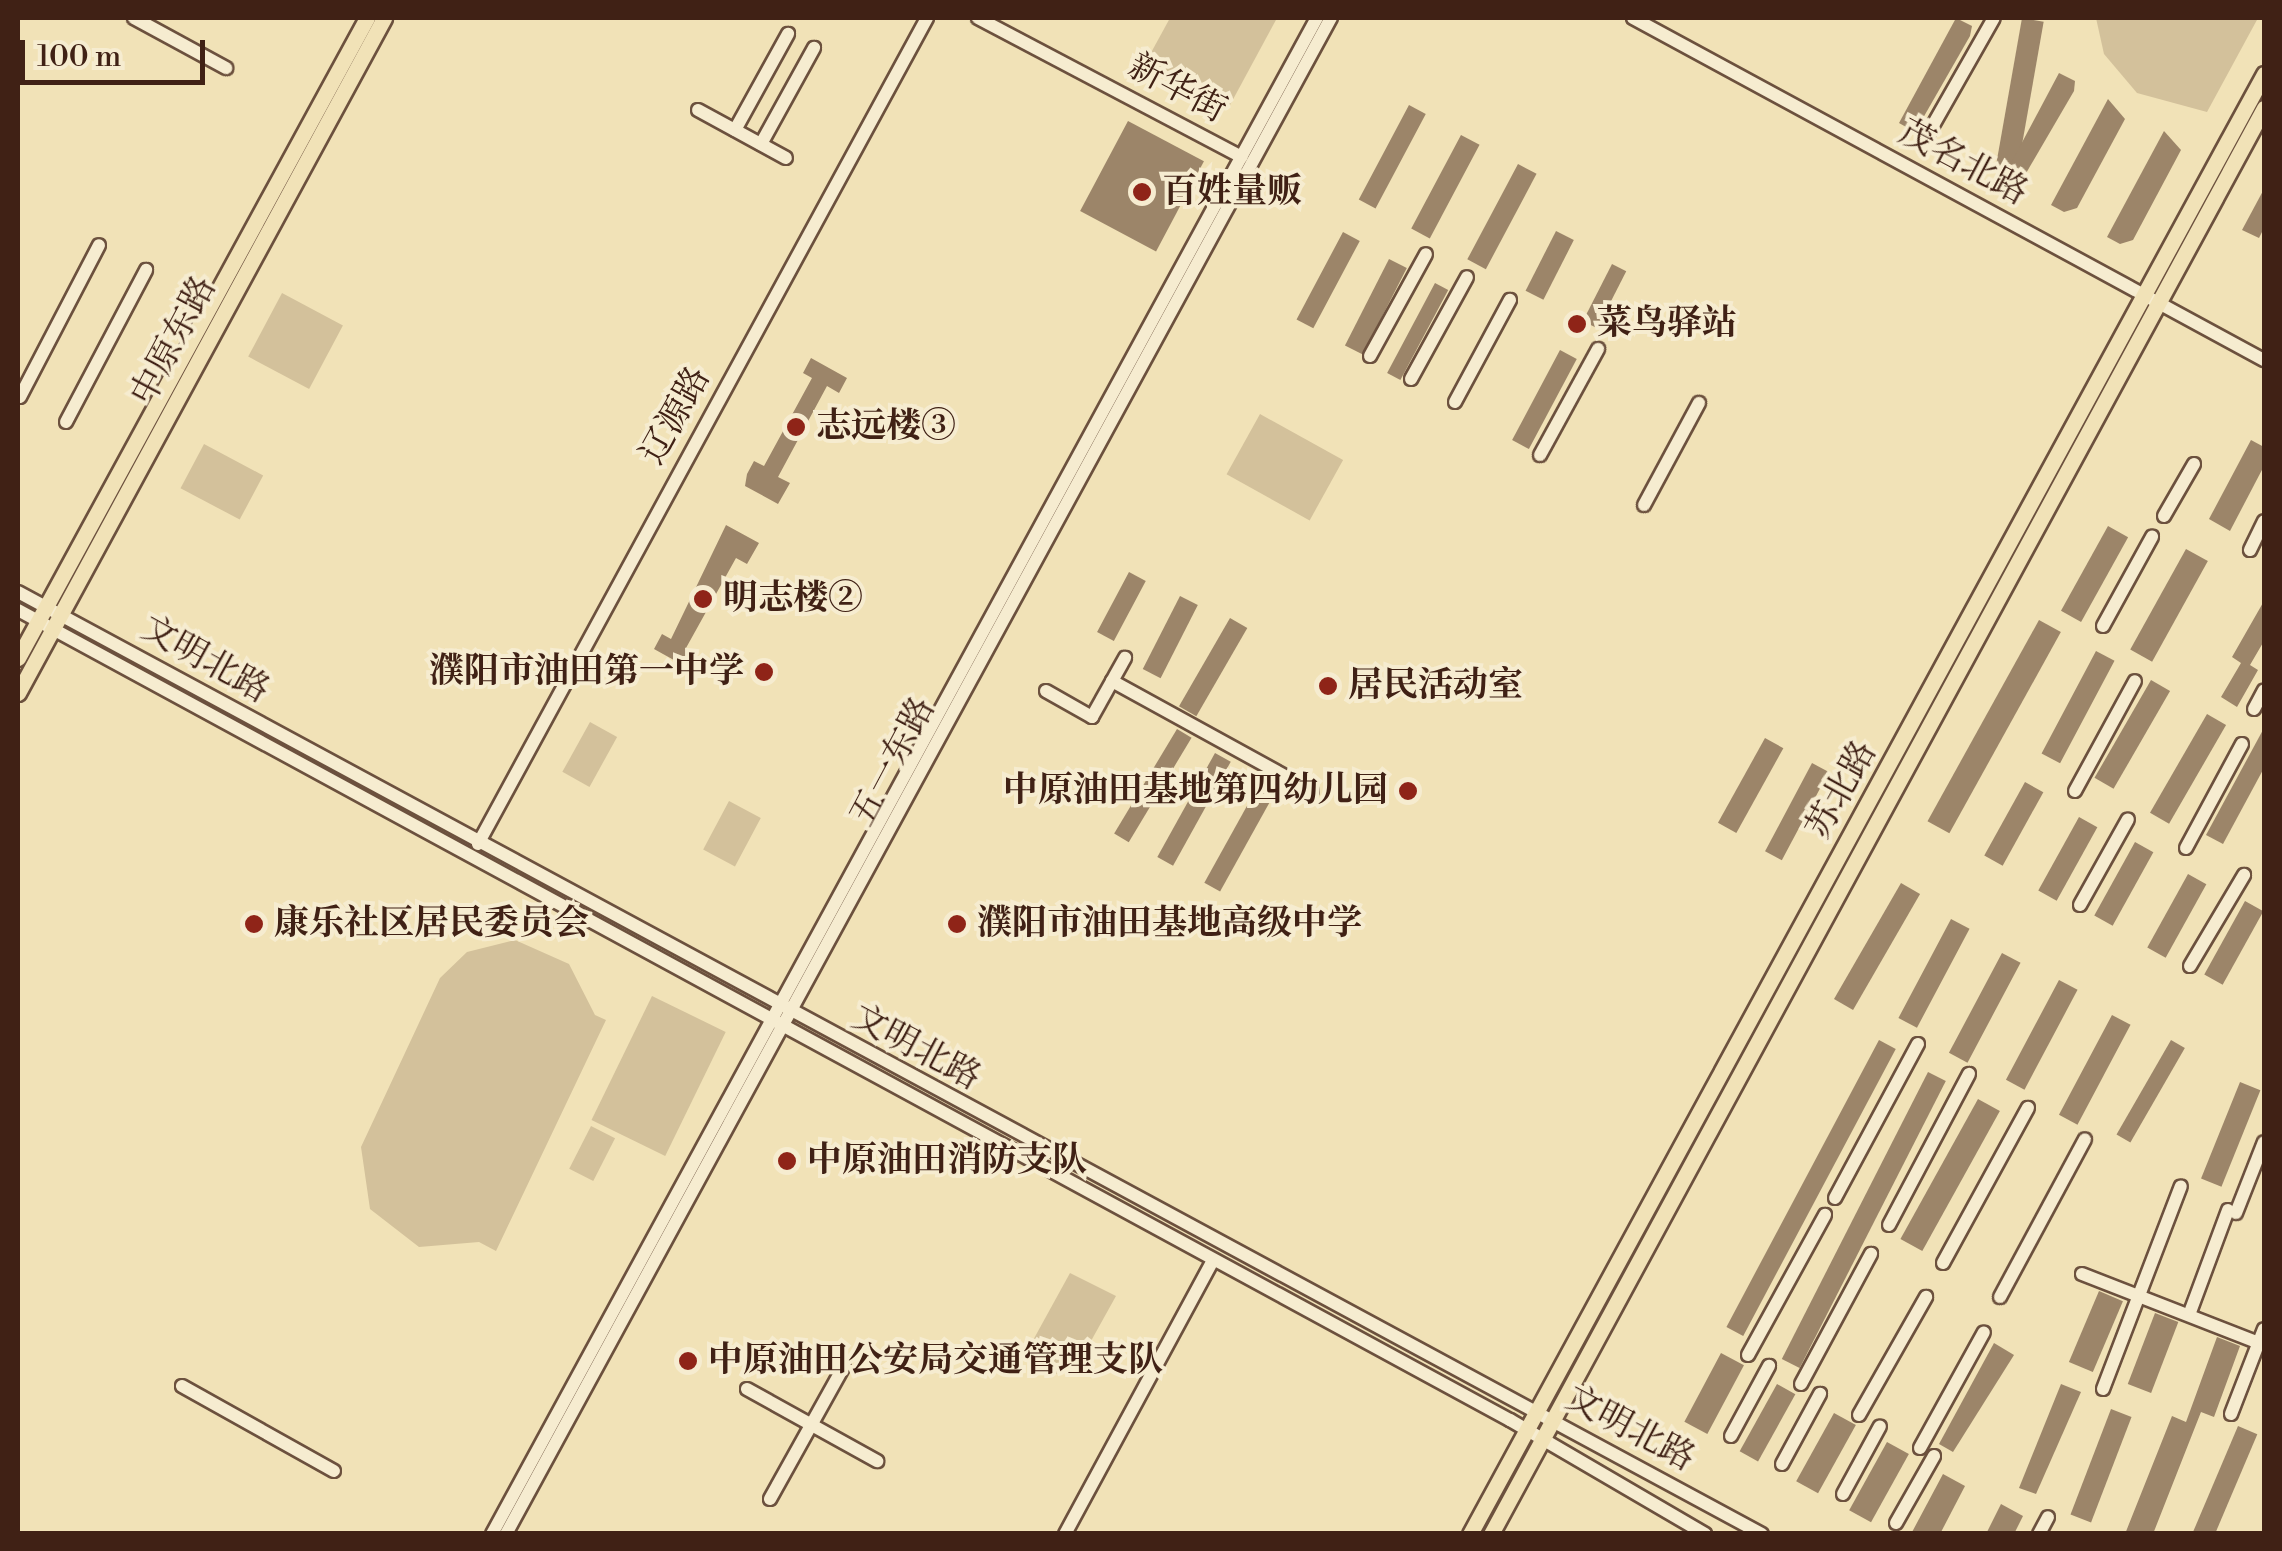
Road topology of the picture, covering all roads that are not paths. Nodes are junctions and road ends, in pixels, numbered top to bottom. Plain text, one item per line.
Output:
1 (134, 18) edge
2 (367, 18) edge
3 (384, 18) edge
4 (927, 18) edge
5 (978, 18) edge
6 (1317, 18) edge
7 (1331, 18) edge
8 (1633, 18) edge
9 (1994, 18) edge
10 (788, 34) dead end
11 (814, 48) dead end
12 (226, 68) dead end
13 (2264, 74) edge
14 (2264, 108) edge
15 (698, 110) dead end
16 (735, 130) junction
17 (1928, 134) dead end
18 (761, 144) junction
19 (1242, 157) junction
20 (786, 158) dead end
21 (99, 245) dead end
22 (1426, 254) dead end
23 (146, 270) dead end
24 (1468, 277) dead end
25 (1510, 300) dead end
26 (2152, 300) junction
27 (1598, 348) dead end
28 (1370, 356) dead end
29 (2264, 360) edge
30 (1411, 379) dead end
31 (20, 396) edge
32 (1454, 402) dead end
33 (1699, 403) dead end
34 (66, 422) dead end
35 (1540, 455) dead end
36 (2194, 464) dead end
37 (1644, 504) dead end
38 (2164, 516) dead end
39 (2264, 521) edge
40 (2152, 538) dead end
41 (2250, 550) dead end
42 (18, 592) edge
43 (18, 610) edge
44 (49, 618) junction
45 (2103, 626) dead end
46 (18, 658) edge
47 (1125, 658) dead end
48 (1112, 680) junction
49 (2134, 680) dead end
50 (2264, 690) edge
51 (1046, 691) dead end
52 (18, 693) edge
53 (2254, 709) dead end
54 (2242, 744) dead end
55 (1312, 790) dead end
56 (2075, 791) dead end
57 (2128, 818) dead end
58 (478, 844) junction
59 (2186, 848) dead end
60 (2244, 875) dead end
61 (2080, 905) dead end
62 (2190, 966) dead end
63 (781, 1018) junction
64 (1918, 1044) dead end
65 (1969, 1074) dead end
66 (2028, 1108) dead end
67 (2085, 1138) dead end
68 (2264, 1142) edge
69 (2181, 1186) dead end
70 (1834, 1198) dead end
71 (1825, 1215) dead end
72 (1889, 1225) dead end
73 (1871, 1254) dead end
74 (1213, 1260) junction
75 (1943, 1263) dead end
76 (2082, 1274) dead end
77 (2139, 1296) junction
78 (1926, 1297) dead end
79 (2000, 1297) dead end
80 (2189, 1315) junction
81 (1984, 1332) dead end
82 (2262, 1336) edge
83 (1748, 1354) dead end
84 (844, 1366) dead end
85 (1769, 1366) dead end
86 (1800, 1384) dead end
87 (182, 1386) dead end
88 (747, 1388) dead end
89 (2103, 1389) dead end
90 (1820, 1394) dead end
91 (1536, 1414) junction
92 (2231, 1414) dead end
93 (1860, 1415) dead end
94 (1553, 1420) junction
95 (811, 1424) junction
96 (1880, 1426) dead end
97 (1527, 1430) junction
98 (1730, 1436) dead end
99 (1542, 1441) junction
100 (1920, 1448) dead end
101 (1934, 1456) dead end
102 (877, 1461) dead end
103 (1782, 1464) dead end
104 (334, 1471) dead end
105 (1843, 1494) dead end
106 (770, 1499) dead end
107 (2048, 1517) dead end
108 (1896, 1523) dead end
109 (492, 1534) edge
110 (506, 1534) edge
111 (1066, 1534) edge
112 (1470, 1534) edge
113 (1492, 1534) edge
114 (1706, 1534) edge
115 (1762, 1534) edge
116 (2039, 1534) edge

1 - 12 street
2 - 44 main road, 中原东路
3 - 44 main road, 中原东路
4 - 58 street, 辽源路
5 - 19 street, 新华街
6 - 19 street, 五一东路
7 - 63 street, 五一东路
8 - 26 street, 茂名北路
9 - 17 street
10 - 16 street
11 - 18 street
13 - 26 main road, 苏北路
14 - 26 main road, 苏北路
15 - 16 street
16 - 18 street
18 - 20 street
19 - 63 street, 五一东路
21 - 31 street
22 - 28 street
23 - 34 street
24 - 30 street
25 - 32 street
26 - 29 street, 茂名北路
26 - 91 main road, 苏北路
26 - 94 main road, 苏北路
27 - 35 street
33 - 37 street
36 - 38 street
39 - 41 street
40 - 45 street
42 - 44 street
43 - 44 street
44 - 46 main road, 中原东路
44 - 52 main road, 中原东路
44 - 58 street, 文明北路
44 - 63 street, 文明北路
47 - 48 street
48 - 51 street
48 - 55 street
49 - 56 street
50 - 53 street
54 - 59 street
57 - 61 street
58 - 63 street, 文明北路
60 - 62 street
63 - 74 street, 文明北路
63 - 91 street, 文明北路
63 - 109 street, 五一东路
63 - 110 street, 五一东路
64 - 70 street
65 - 72 street
66 - 75 street
67 - 79 street
68 - 80 street
69 - 77 street
71 - 83 street
73 - 86 street
74 - 97 street, 文明北路
74 - 111 street
76 - 77 street
77 - 80 street
77 - 89 street
78 - 93 street
80 - 82 street
81 - 100 street
82 - 92 street
84 - 95 street
85 - 98 street
87 - 104 street
88 - 95 street
90 - 103 street
91 - 94 street, 文明北路
91 - 97 main road, 苏北路
94 - 99 main road, 苏北路
94 - 115 street, 文明北路
95 - 102 street
95 - 106 street
96 - 105 street
97 - 99 street, 文明北路
97 - 112 main road, 苏北路
99 - 113 main road, 苏北路
99 - 114 street, 文明北路
101 - 108 street
107 - 116 street

